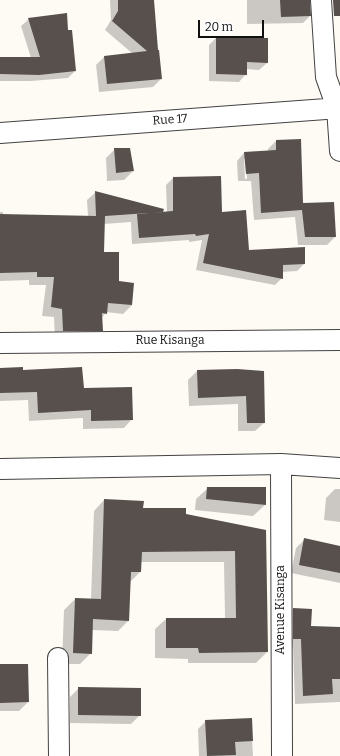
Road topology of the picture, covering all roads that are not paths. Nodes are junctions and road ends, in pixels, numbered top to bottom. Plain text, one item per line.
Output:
1 (321, 0) edge
2 (339, 108) edge
3 (0, 133) edge
4 (340, 150) edge
5 (340, 340) edge
6 (0, 343) edge
7 (281, 464) junction
8 (340, 468) edge
9 (0, 469) edge
10 (58, 658) dead end
11 (59, 756) edge
12 (282, 756) edge

1 - 2 street
2 - 3 street, Rue 17
2 - 4 street
5 - 6 street, Rue Kisanga
7 - 8 street
7 - 9 street
7 - 12 street, Avenue Kisanga
10 - 11 street

